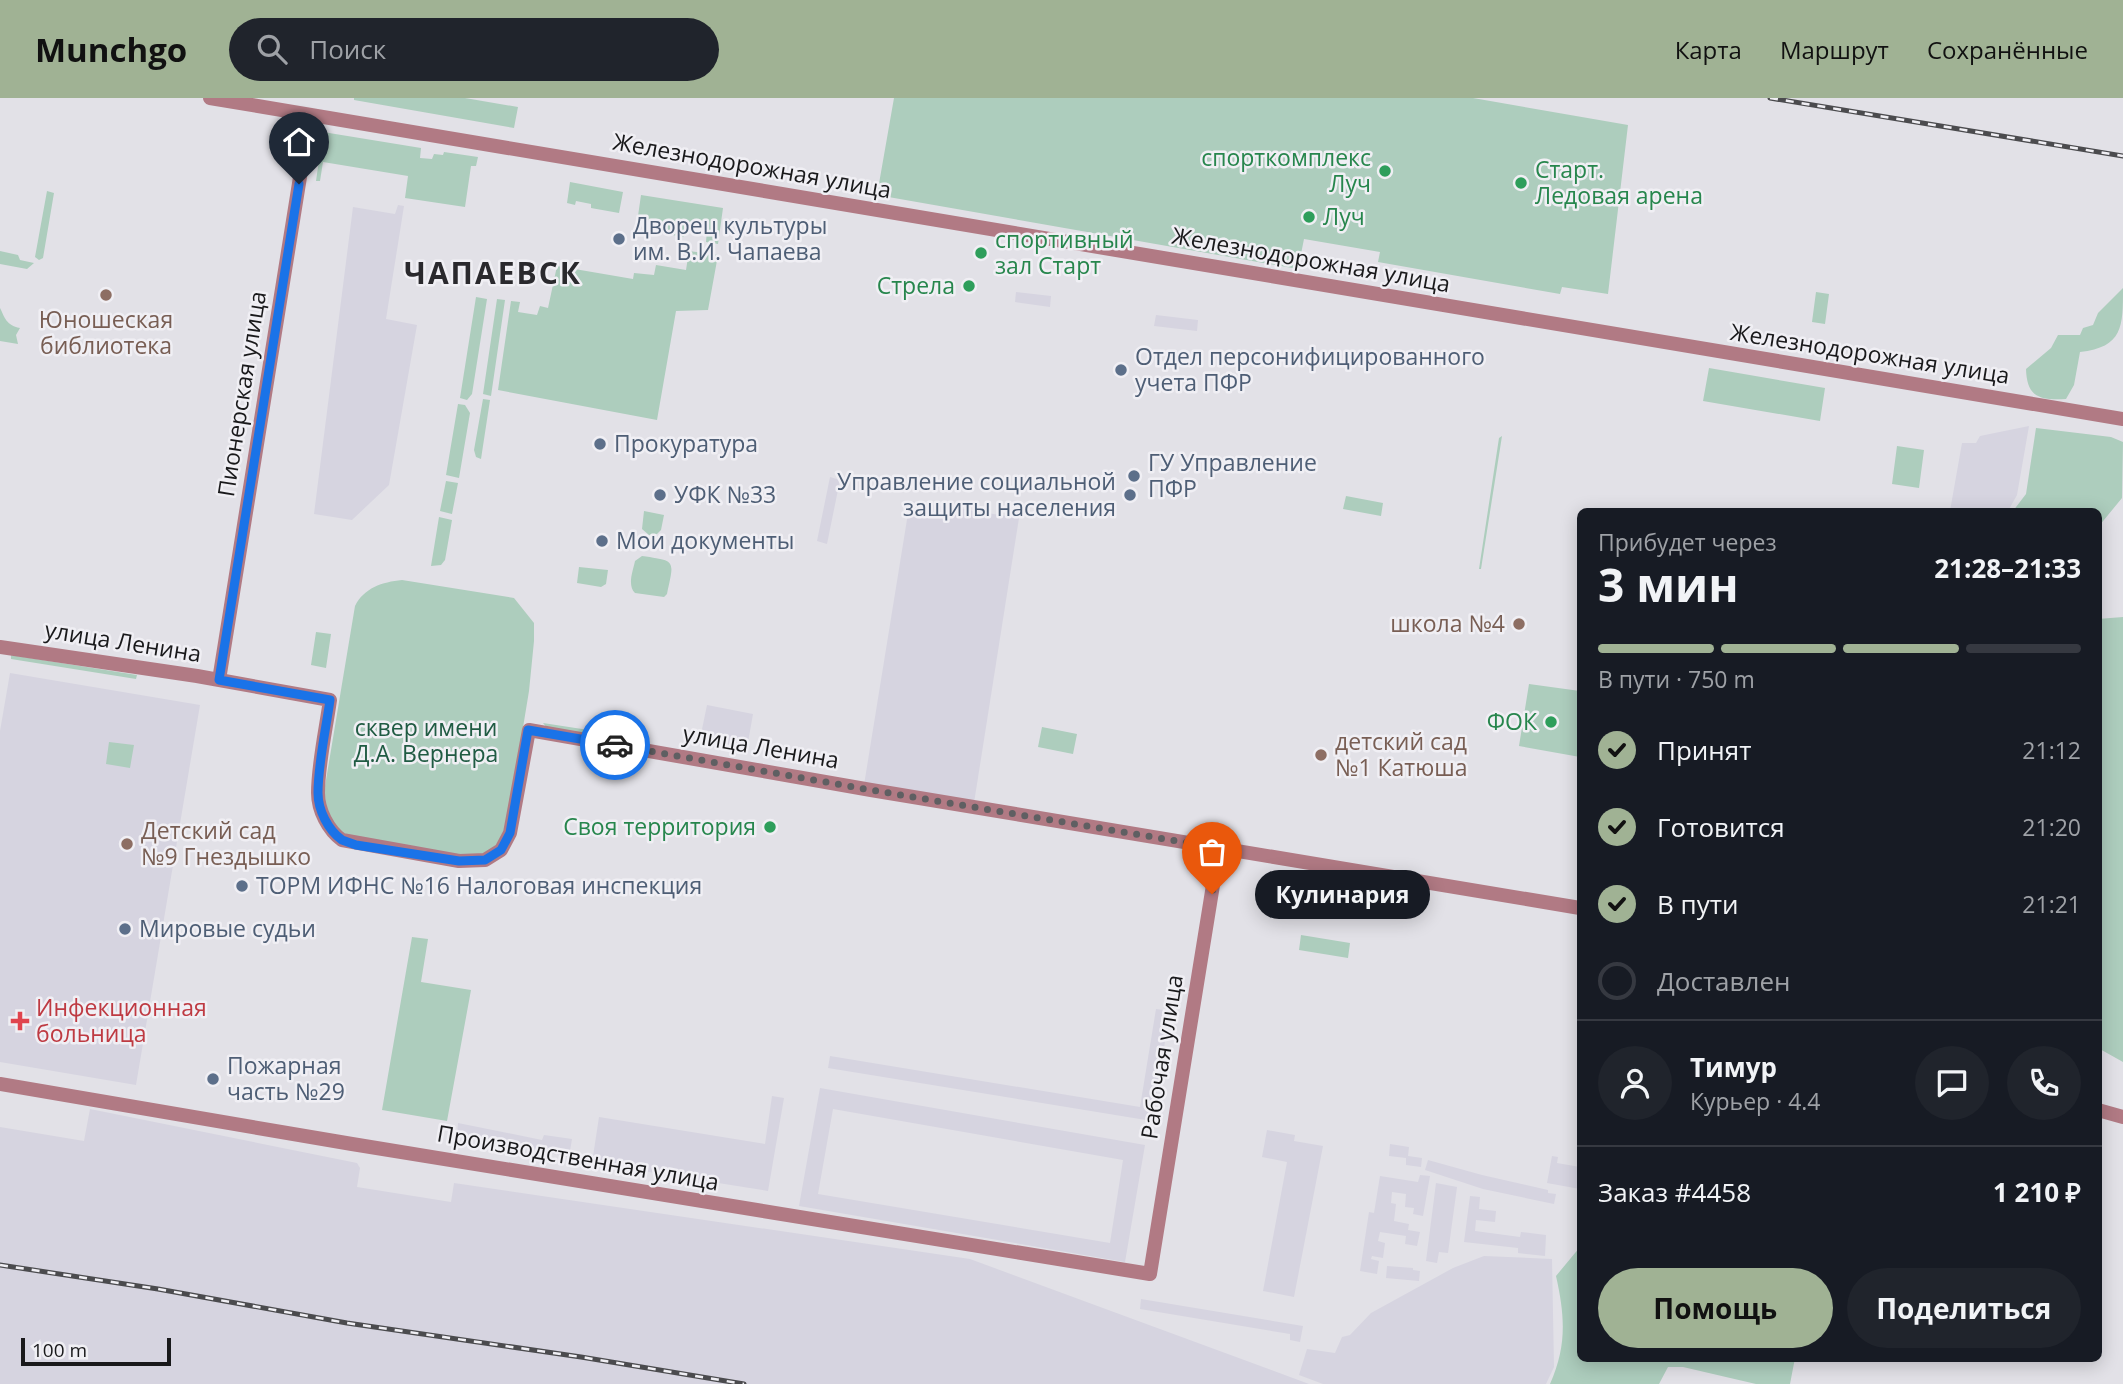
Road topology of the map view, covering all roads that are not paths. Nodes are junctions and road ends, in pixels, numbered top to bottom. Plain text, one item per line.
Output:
1 (210, 98) edge
2 (310, 115) junction
3 (2123, 419) edge
4 (0, 647) edge
5 (219, 680) junction
6 (1219, 848) junction
7 (1577, 908) edge
8 (0, 1084) edge
9 (2102, 1111) edge
10 (2123, 1118) edge
11 (1150, 1274) joint

1 - 2 street, Железнодорожная улица
2 - 3 street, Железнодорожная улица
2 - 5 street, Пионерская улица
4 - 5 street, улица Ленина
5 - 6 street, улица Ленина
6 - 7 street, улица Ленина
6 - 11 street, Рабочая улица
8 - 11 street, Производственная улица
9 - 10 street

